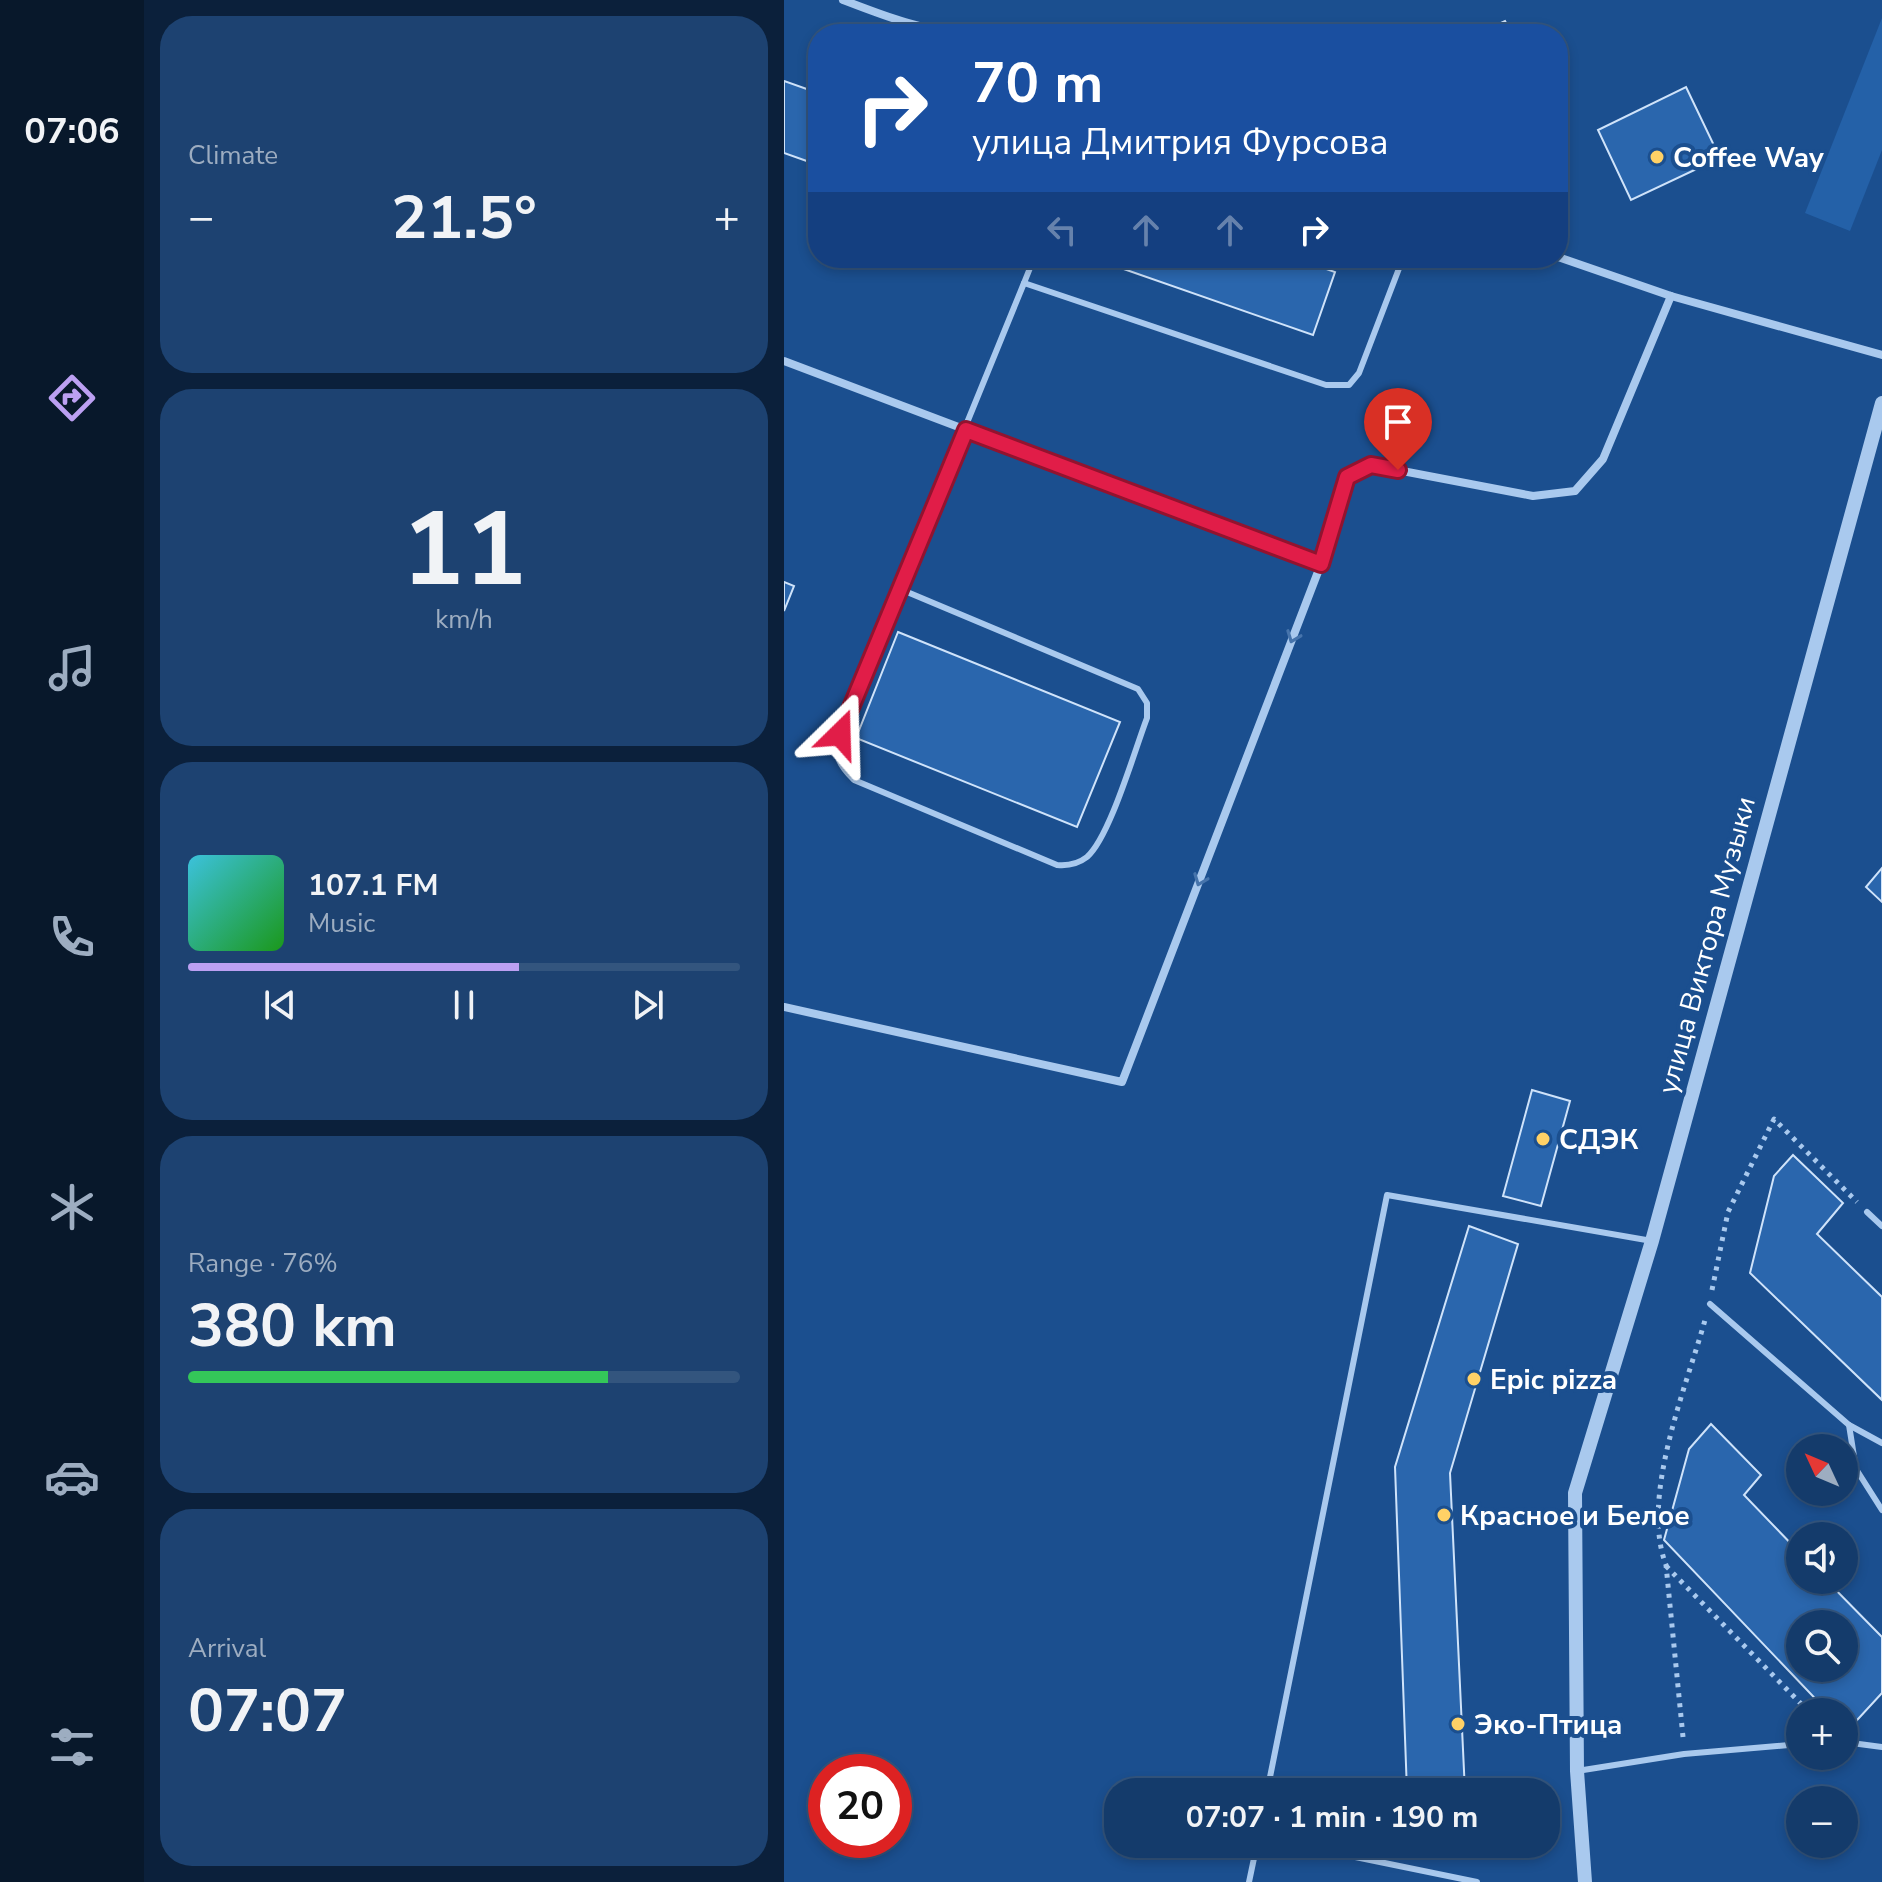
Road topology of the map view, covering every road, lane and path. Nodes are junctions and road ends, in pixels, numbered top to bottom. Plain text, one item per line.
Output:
1 (843, 0) edge
2 (916, 24) edge
3 (1568, 260) edge
4 (1030, 268) edge
5 (1399, 268) edge
6 (1024, 283) junction
7 (1671, 296) junction
8 (1882, 355) edge
9 (784, 361) edge
10 (1882, 403) edge
11 (966, 430) junction
12 (1321, 564) junction
13 (900, 589) junction
14 (784, 1007) edge
15 (1867, 1212) joint
16 (1882, 1226) edge
17 (1652, 1241) junction
18 (1710, 1304) junction
19 (1849, 1425) junction
20 (1882, 1443) edge
21 (1882, 1510) edge
22 (1666, 1565) junction
23 (1795, 1698) edge
24 (1858, 1744) edge
25 (1786, 1745) edge
26 (1882, 1747) edge
27 (1684, 1754) junction
28 (1577, 1771) junction
29 (1270, 1778) edge
30 (1254, 1858) edge
31 (1360, 1858) edge
32 (1249, 1882) edge
33 (1477, 1882) edge
34 (1585, 1882) edge

1 - 2 street
3 - 7 street
4 - 6 lane
5 - 6 lane
6 - 11 lane
7 - 8 street
7 - 12 street
9 - 11 street
10 - 17 street, улица Виктора Музыки
11 - 12 street
11 - 13 lane
12 -> 14 street
13 - 13 lane
15 - 16 lane
15 - 18 path
17 - 28 street, улица Виктора Музыки
17 - 29 lane
18 - 19 lane
18 - 22 path
19 - 20 lane
19 - 21 lane
22 - 23 path
22 - 27 path
24 - 26 lane
25 - 27 lane
27 - 28 lane
28 - 34 street, улица Виктора Музыки
30 - 32 lane
31 - 33 lane

